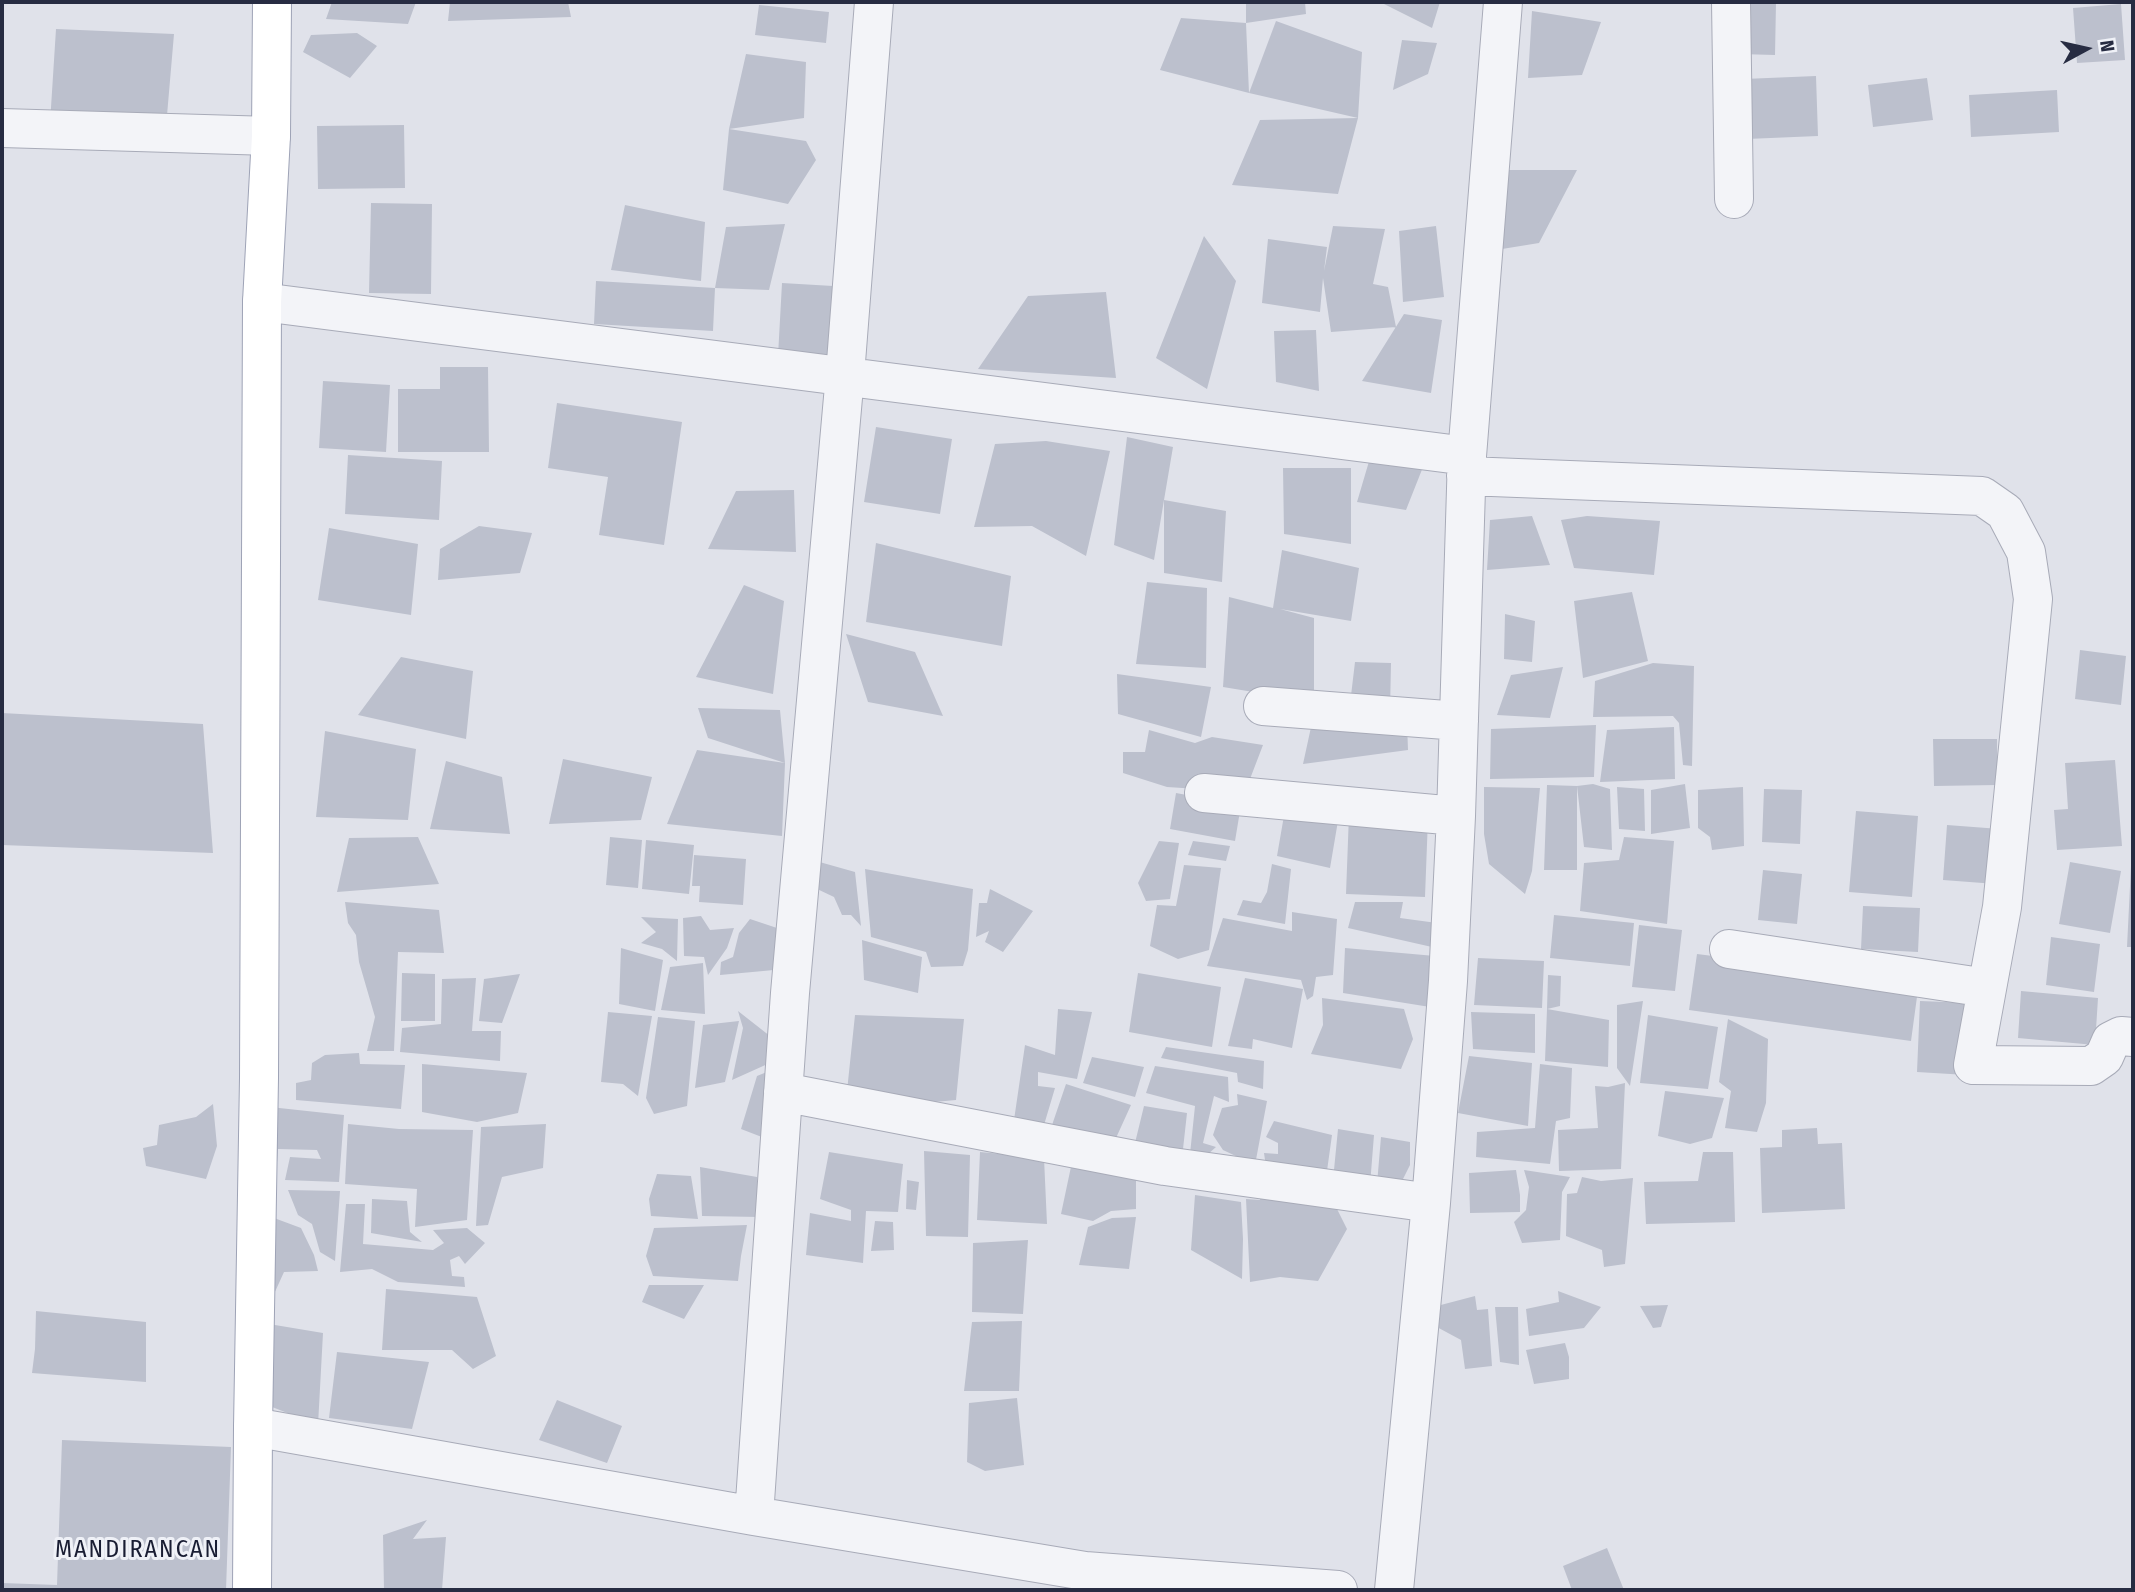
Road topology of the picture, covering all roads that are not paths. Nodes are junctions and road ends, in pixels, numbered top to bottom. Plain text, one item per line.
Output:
1 (272, 2) edge
2 (874, 2) edge
3 (1503, 2) edge
4 (1731, 2) edge
5 (2, 128) edge
6 (271, 136) junction
7 (1734, 199) dead end
8 (262, 302) junction
9 (845, 375) junction
10 (1466, 466) junction
11 (1263, 706) dead end
12 (1459, 721) junction
13 (1204, 793) dead end
14 (1456, 816) junction
15 (1729, 949) dead end
16 (1987, 988) junction
17 (2133, 1037) edge
18 (783, 1093) junction
19 (1431, 1203) junction
20 (253, 1427) junction
21 (754, 1516) junction
22 (253, 1590) edge
23 (1338, 1590) edge
24 (1394, 1590) edge

1 - 6 main road
2 - 9 street
3 - 10 street
4 - 7 street
5 - 6 street
6 - 8 main road
8 - 9 street
8 - 20 main road
9 - 10 street
9 - 18 street
10 - 12 street
10 - 16 street
11 - 12 street
12 - 14 street
13 - 14 street
14 - 19 street
15 - 16 street
16 - 17 street
18 - 19 street
18 - 21 street
19 - 24 street
20 - 21 street
20 - 22 main road
21 - 23 street

